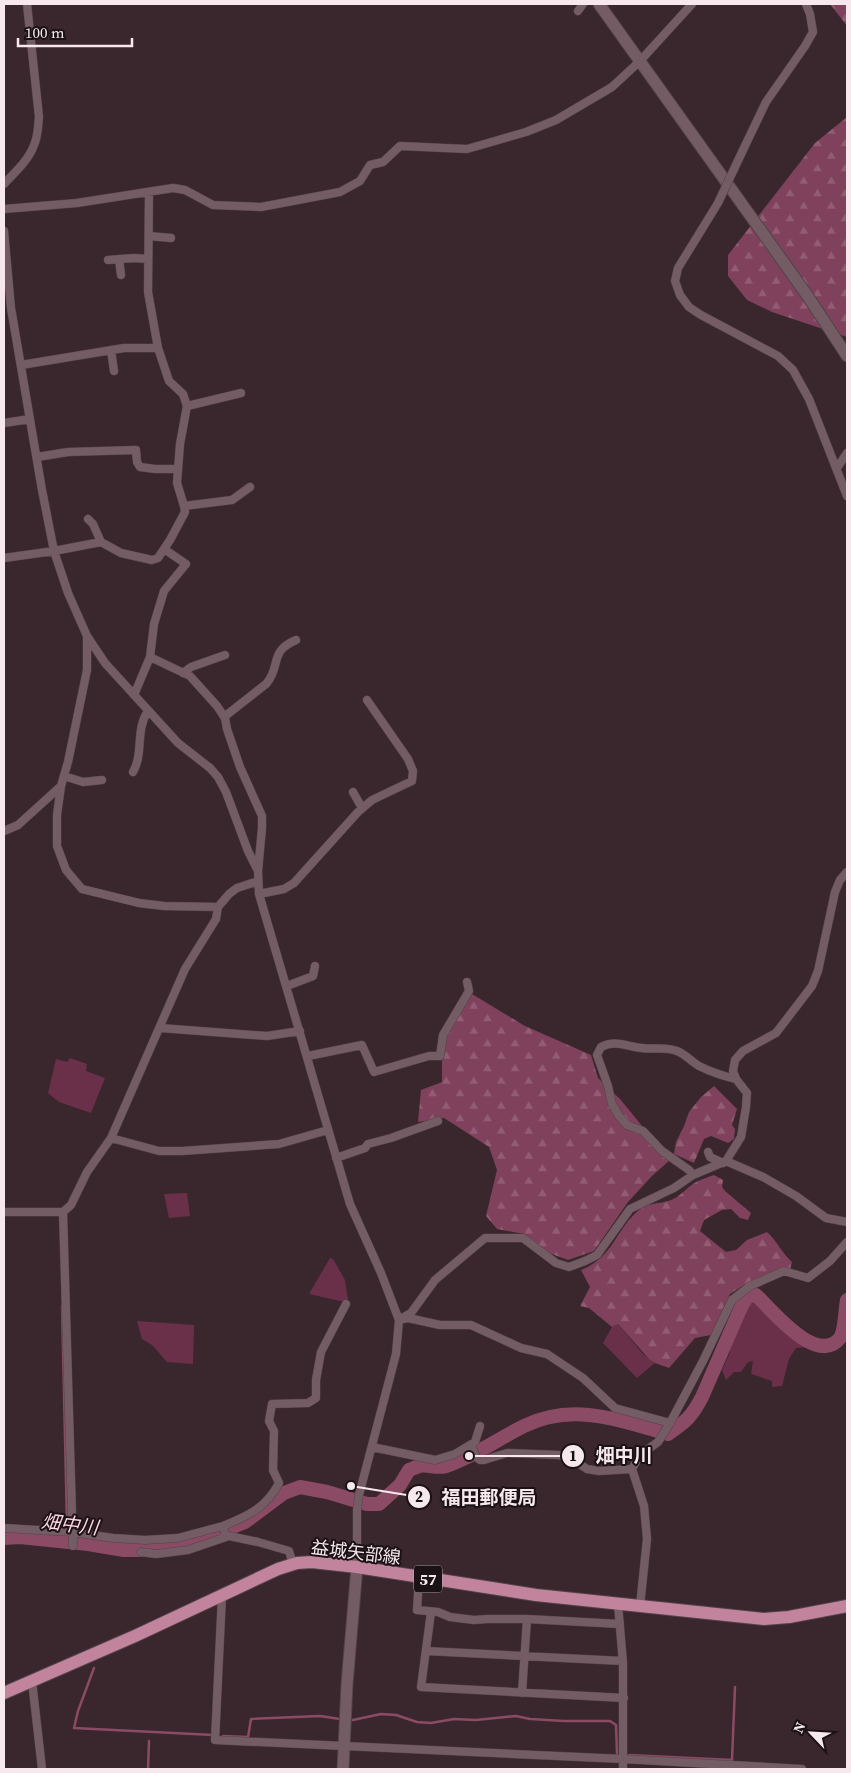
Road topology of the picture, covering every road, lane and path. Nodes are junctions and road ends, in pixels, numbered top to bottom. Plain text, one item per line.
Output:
1 (27, 4) edge
2 (583, 4) edge
3 (599, 4) edge
4 (692, 4) edge
5 (806, 4) edge
6 (578, 11) dead end
7 (640, 61) junction
8 (4, 184) edge
9 (150, 192) junction
10 (4, 209) edge
11 (4, 231) edge
12 (149, 236) junction
13 (171, 238) dead end
14 (119, 259) junction
15 (148, 259) junction
16 (108, 260) dead end
17 (121, 275) dead end
18 (158, 348) junction
19 (111, 350) junction
20 (847, 356) edge
21 (21, 366) junction
22 (114, 371) dead end
23 (240, 393) dead end
24 (186, 406) junction
25 (30, 419) junction
26 (4, 423) edge
27 (847, 453) edge
28 (37, 458) junction
29 (837, 468) junction
30 (178, 469) junction
31 (250, 487) dead end
32 (847, 496) edge
33 (184, 506) junction
34 (88, 519) dead end
35 (101, 542) junction
36 (164, 549) junction
37 (54, 551) junction
38 (4, 558) edge
39 (87, 636) junction
40 (296, 640) dead end
41 (224, 656) dead end
42 (150, 658) junction
43 (183, 673) junction
44 (134, 695) junction
45 (367, 700) dead end
46 (148, 711) junction
47 (224, 717) junction
48 (133, 772) dead end
49 (64, 776) junction
50 (102, 780) dead end
51 (61, 786) junction
52 (353, 792) dead end
53 (362, 808) junction
54 (4, 830) edge
55 (258, 871) junction
56 (847, 872) edge
57 (258, 881) junction
58 (260, 894) junction
59 (218, 907) junction
60 (315, 966) dead end
61 (467, 982) dead end
62 (287, 986) junction
63 (160, 1028) junction
64 (300, 1030) junction
65 (308, 1056) junction
66 (736, 1078) junction
67 (438, 1121) dead end
68 (328, 1130) junction
69 (110, 1138) junction
70 (708, 1152) dead end
71 (336, 1158) junction
72 (724, 1162) junction
73 (693, 1175) junction
74 (4, 1212) edge
75 (63, 1212) junction
76 (847, 1222) edge
77 (847, 1242) edge
78 (346, 1304) dead end
79 (398, 1320) junction
80 (670, 1424) junction
81 (480, 1426) dead end
82 (372, 1447) junction
83 (471, 1447) junction
84 (632, 1469) junction
85 (223, 1527) junction
86 (4, 1528) edge
87 (72, 1534) junction
88 (226, 1536) junction
89 (73, 1546) dead end
90 (141, 1552) dead end
91 (293, 1564) junction
92 (357, 1567) junction
93 (419, 1577) junction
94 (222, 1596) junction
95 (618, 1604) junction
96 (640, 1606) junction
97 (847, 1606) edge
98 (431, 1612) junction
99 (527, 1619) junction
100 (620, 1624) junction
101 (426, 1651) junction
102 (524, 1656) junction
103 (623, 1661) junction
104 (32, 1681) junction
105 (4, 1693) edge
106 (522, 1693) junction
107 (624, 1698) junction
108 (344, 1746) junction
109 (623, 1759) junction
110 (42, 1769) edge
111 (343, 1769) edge
112 (623, 1769) edge
113 (802, 1769) edge

1 - 8 street
2 - 6 street
3 - 7 street
4 - 7 street
5 - 29 street, bridge
7 - 9 street
7 - 20 street
9 - 10 street
9 - 12 street
11 - 21 street
12 - 13 street
12 - 15 street
14 - 15 street
14 - 16 street
14 - 17 street
15 - 18 street
18 - 19 street
18 - 24 street
19 - 21 street
19 - 22 street
21 - 25 street
23 - 24 street
24 - 30 street
25 - 26 street
25 - 28 street
27 - 29 street
28 - 30 street
28 - 37 street
29 - 32 street
30 - 33 street
31 - 33 street
33 - 36 street
34 - 35 street
35 - 36 street
35 - 37 street
36 - 42 street
37 - 38 street
37 - 39 street
39 - 44 street
39 - 49 street
40 - 47 street
41 - 43 street
42 - 43 street
42 - 44 street
43 - 47 street
44 - 46 street
45 - 53 street
46 - 48 street
46 - 55 street
47 - 55 street
49 - 50 street
49 - 51 street
51 - 54 street
51 - 59 street
52 - 53 street
53 - 58 street
55 - 57 street
56 - 66 street
57 - 58 street
57 - 59 street
58 - 62 street
59 - 63 street
60 - 62 street
61 - 65 street
62 - 64 street
63 - 64 street
63 - 69 street
64 - 65 street
65 - 68 street
66 - 72 street
66 - 73 street
67 - 71 street
68 - 69 street
68 - 71 street
69 - 75 street
70 - 72 street
71 - 79 street
72 - 73 street
72 - 76 street
73 - 79 street
74 - 75 street
75 - 87 street
77 - 80 street
78 - 85 street
79 - 80 street
79 - 82 street
80 - 84 street
81 - 83 street
82 - 83 street
82 - 92 street
83 - 84 street
84 - 96 street
85 - 87 street
85 - 88 street
86 - 87 street
87 - 89 street
88 - 90 street
88 - 91 street
91 - 92 main road, 益城矢部線 / 57
91 - 94 main road, 益城矢部線 / 57
92 - 93 main road, 益城矢部線 / 57
92 - 108 street
93 - 95 main road, 益城矢部線 / 57
93 - 98 street
94 - 104 main road, 益城矢部線 / 57
94 - 108 street
95 - 96 main road, 益城矢部線 / 57
95 - 100 street
96 - 97 main road, 益城矢部線 / 57
98 - 99 street
98 - 101 street
99 - 100 street
99 - 102 street
100 - 103 street
101 - 102 street
101 - 106 street
102 - 103 street
102 - 106 street
103 - 107 street
104 - 105 main road, 益城矢部線 / 57
104 - 110 street
106 - 107 street
107 - 109 street
108 - 109 street
108 - 111 street
109 - 112 street
109 - 113 street

